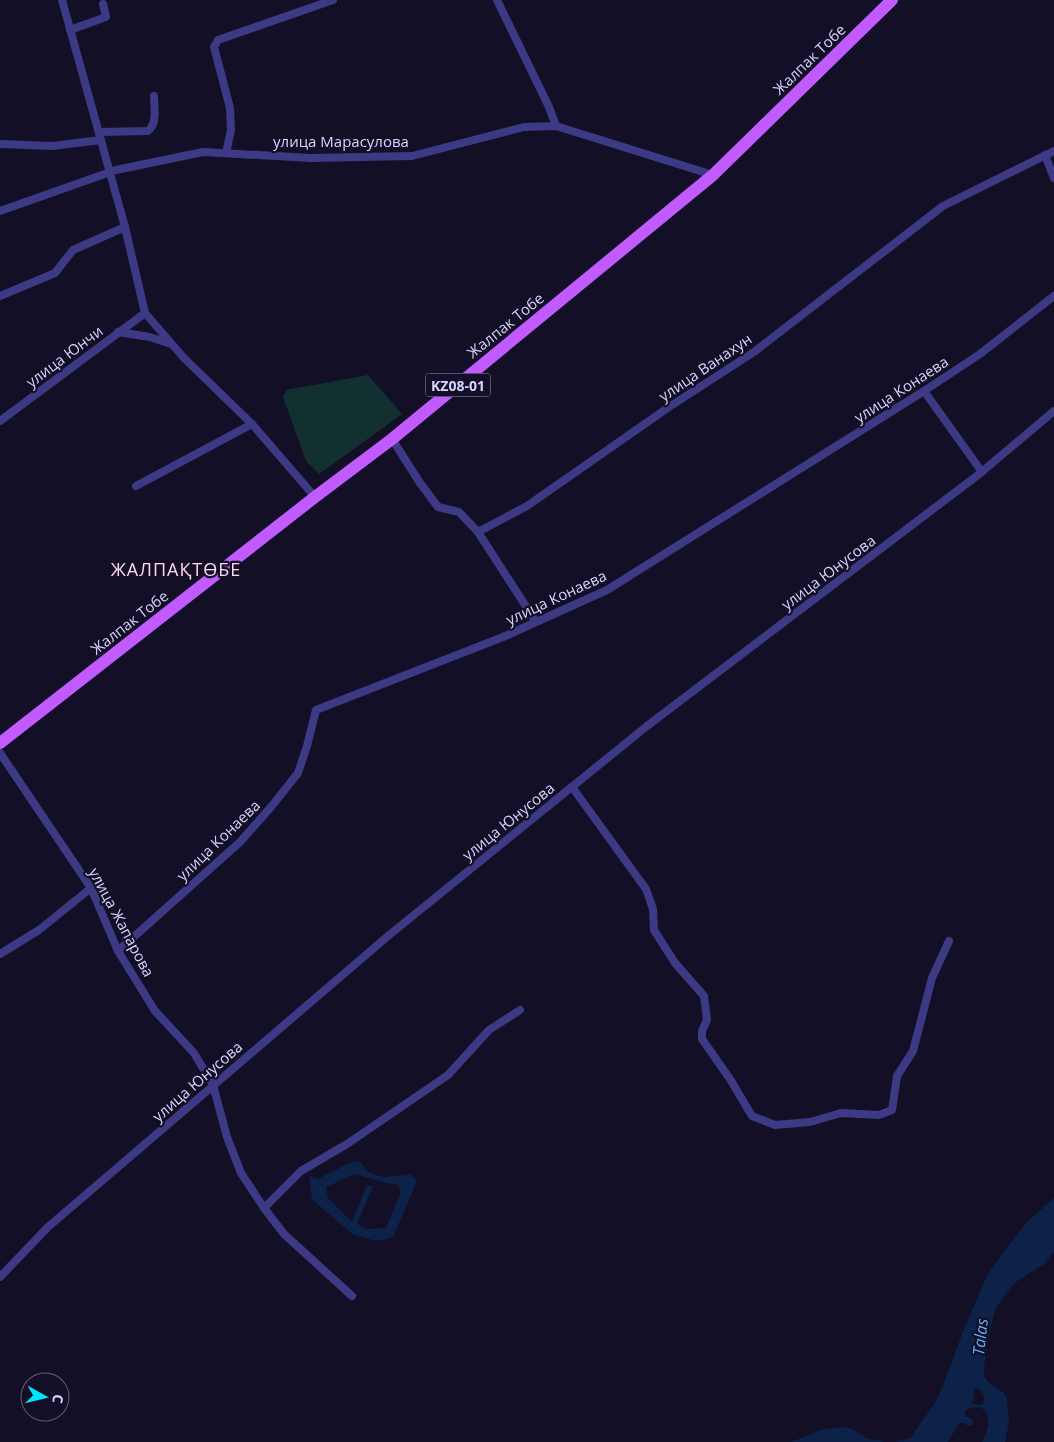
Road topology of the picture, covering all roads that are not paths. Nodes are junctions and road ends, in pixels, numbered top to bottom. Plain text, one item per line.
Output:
1 (62, 0) edge
2 (333, 0) edge
3 (497, 0) edge
4 (891, 0) edge
5 (103, 4) dead end
6 (70, 30) junction
7 (154, 96) dead end
8 (556, 126) junction
9 (100, 136) junction
10 (0, 144) edge
11 (1054, 151) edge
12 (226, 153) junction
13 (1045, 155) junction
14 (110, 172) junction
15 (713, 176) junction
16 (1054, 178) edge
17 (0, 211) edge
18 (125, 227) junction
19 (0, 296) edge
20 (1054, 296) edge
21 (145, 313) junction
22 (118, 332) junction
23 (171, 344) junction
24 (924, 391) junction
25 (1054, 412) edge
26 (0, 421) edge
27 (252, 424) junction
28 (392, 439) junction
29 (982, 472) junction
30 (136, 486) dead end
31 (315, 497) junction
32 (478, 532) junction
33 (536, 622) junction
34 (0, 743) edge
35 (0, 753) edge
36 (572, 787) junction
37 (91, 888) junction
38 (949, 940) dead end
39 (118, 951) junction
40 (0, 954) edge
41 (520, 1010) dead end
42 (214, 1085) junction
43 (264, 1208) junction
44 (0, 1277) edge
45 (352, 1296) dead end

1 - 6 street
2 - 12 street
3 - 8 street
4 - 15 main road, Жалпак Тобе / KZ08-01
5 - 6 street
6 - 9 street
7 - 9 street
8 - 12 street, улица Марасулова
8 - 15 street, улица Марасулова
9 - 10 street
9 - 14 street
11 - 13 street, улица Ванахун
12 - 14 street, улица Марасулова
13 - 16 street
13 - 32 street, улица Ванахун
14 - 17 street, улица Марасулова
14 - 18 street
15 - 28 main road, Жалпак Тобе / KZ08-01
18 - 19 street
18 - 21 street
20 - 24 street, улица Конаева
21 - 22 street, улица Юнчи
21 - 23 street
22 - 23 street
22 - 26 street, улица Юнчи
23 - 27 street
24 - 29 street
24 - 33 street, улица Конаева
25 - 29 street, улица Юнусова
27 - 30 street
27 - 31 street
28 - 31 main road, Жалпак Тобе / KZ08-01
28 - 32 street
29 - 36 street, улица Юнусова
31 - 34 main road, Жалпак Тобе / KZ08-01
32 - 33 street
33 - 39 street, улица Конаева
35 - 37 street, улица Жапарова
36 - 38 street
36 - 42 street, улица Юнусова
37 - 39 street, улица Жапарова
37 - 40 street
39 - 42 street, улица Жапарова
41 - 43 street
42 - 43 street, улица Жапарова
42 - 44 street, улица Юнусова
43 - 45 street, улица Жапарова

